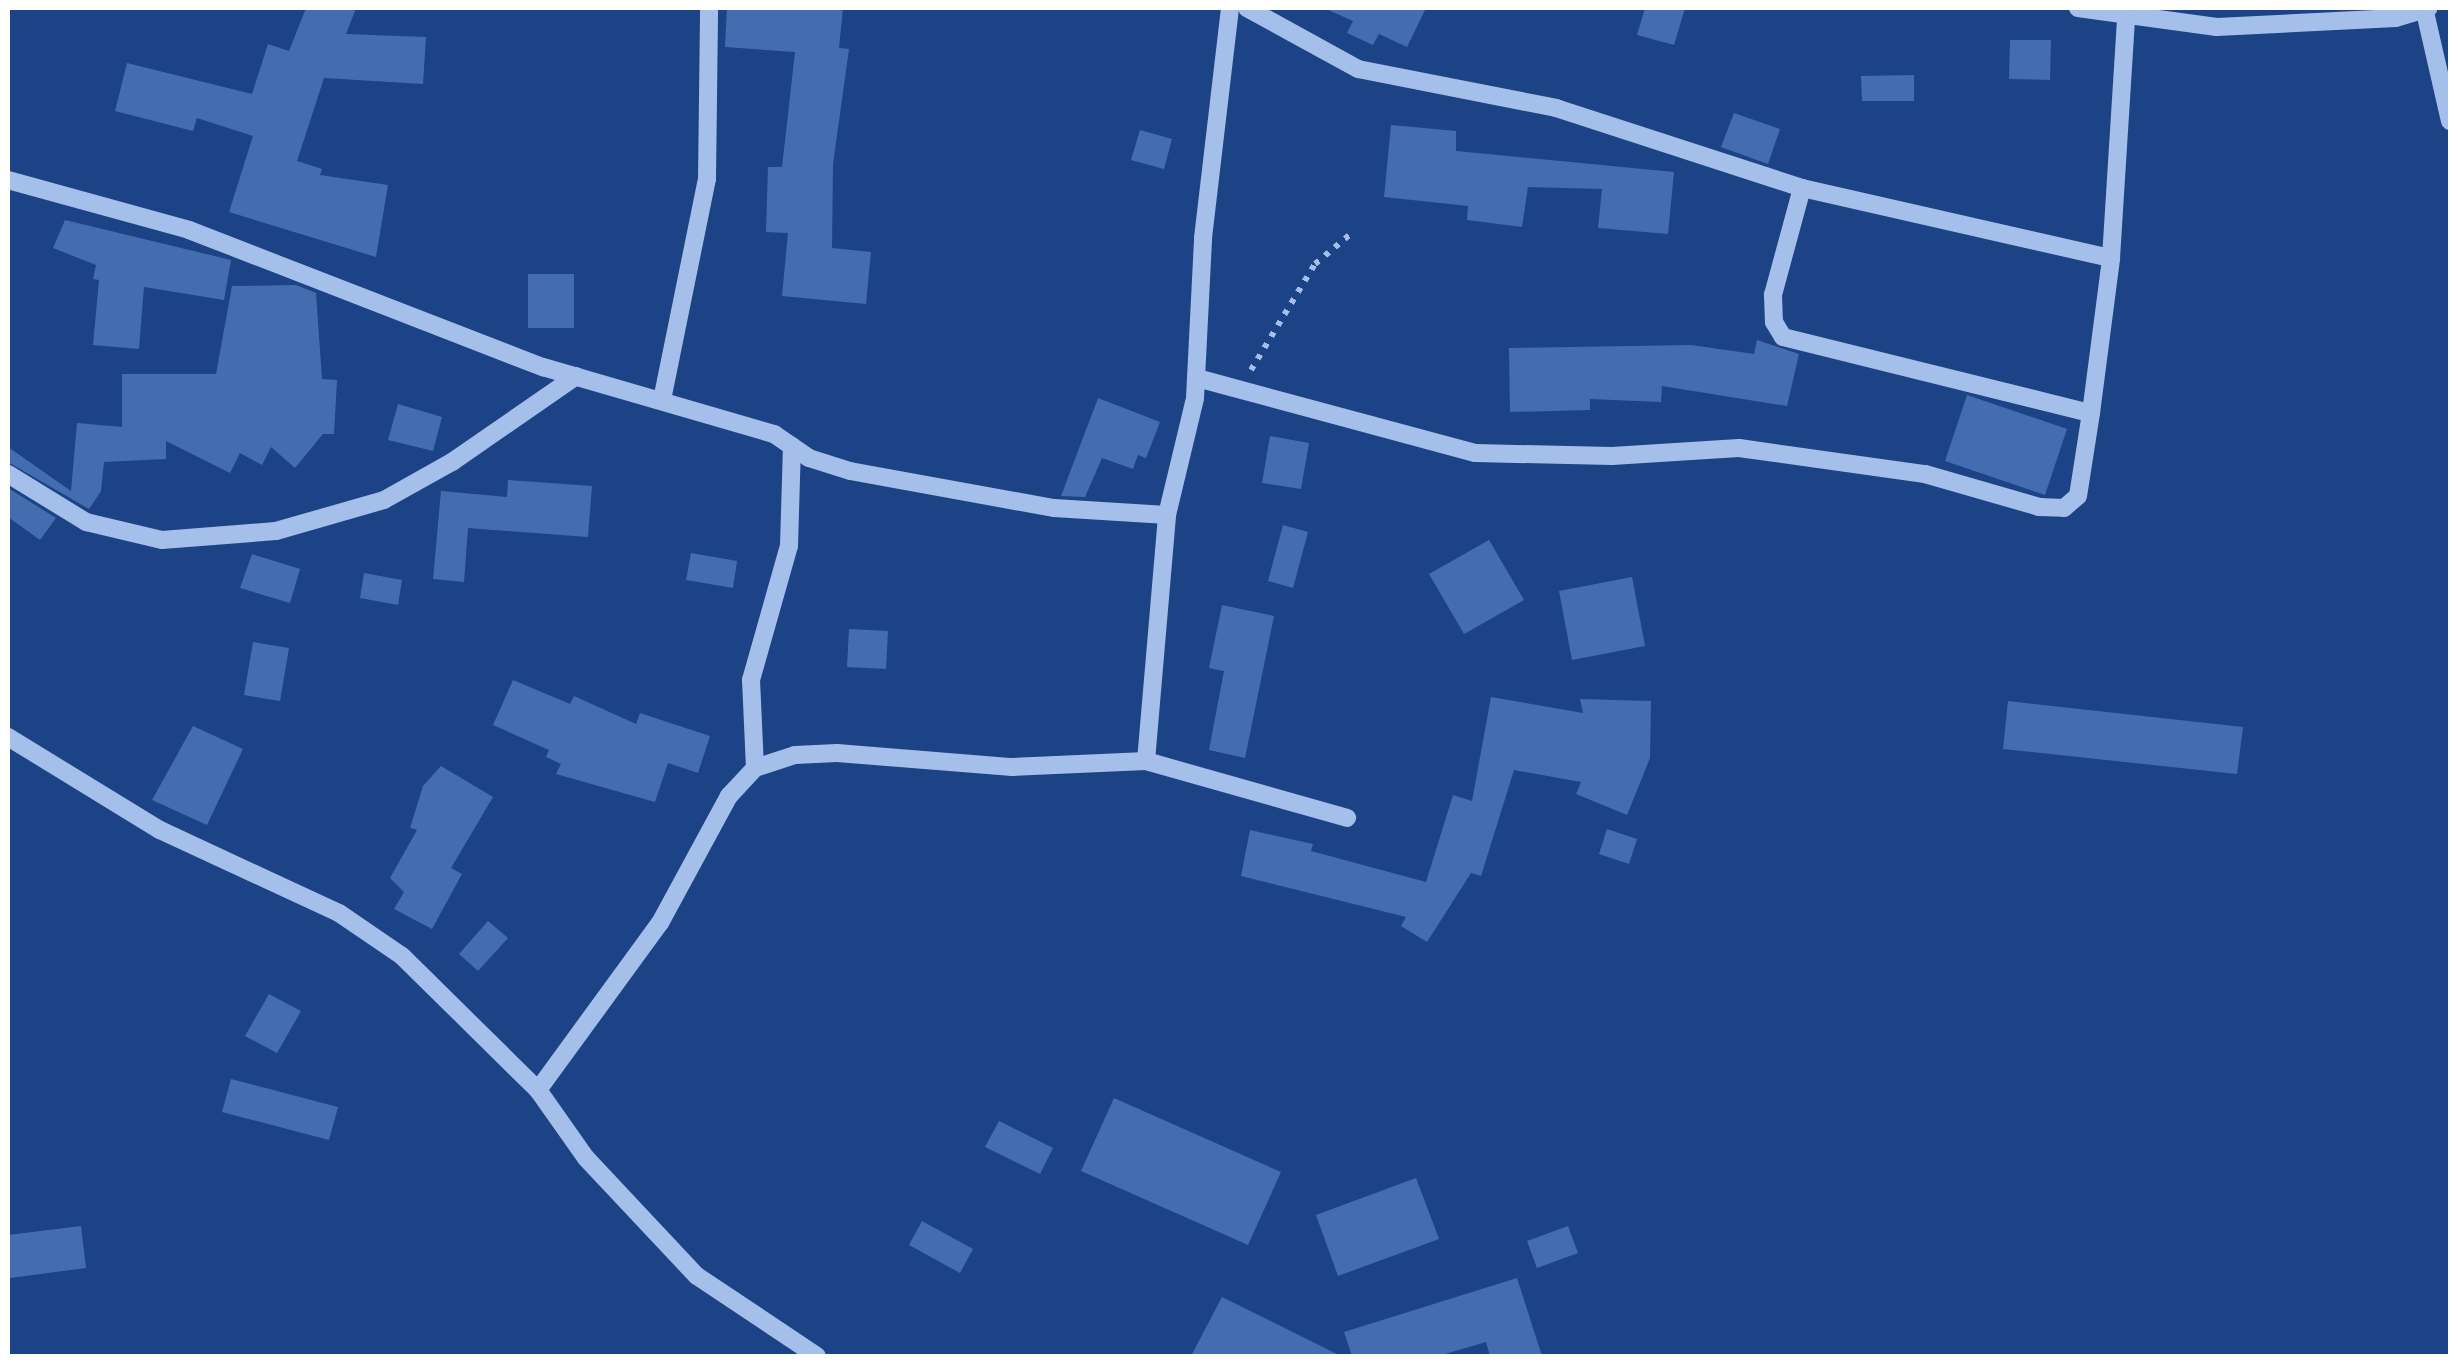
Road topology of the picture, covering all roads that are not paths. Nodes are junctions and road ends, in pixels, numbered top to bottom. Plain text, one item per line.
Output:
1 (708, 8) edge
2 (1230, 8) edge
3 (1246, 8) edge
4 (2078, 8) edge
5 (2427, 10) edge
6 (2126, 17) junction
7 (2450, 121) edge
8 (8, 180) edge
9 (1802, 188) junction
10 (2111, 258) junction
11 (576, 376) junction
12 (1197, 378) junction
13 (662, 400) junction
14 (2091, 414) junction
15 (792, 446) junction
16 (8, 474) edge
17 (1166, 514) junction
18 (8, 736) edge
19 (1146, 761) junction
20 (755, 768) junction
21 (1348, 818) dead end
22 (538, 1090) junction
23 (817, 1356) edge

1 - 13 street
2 - 12 street
3 - 9 street
4 - 6 street
5 - 6 street
5 - 7 street
6 - 10 street
8 - 11 street
9 - 10 street
9 - 14 street
10 - 14 street
11 - 13 street
11 - 16 street
12 - 14 street
12 - 17 street
13 - 15 street
15 - 17 street
15 - 20 street
17 - 19 street
18 - 22 street
19 - 20 street
19 - 21 street
20 - 22 street
22 - 23 street

